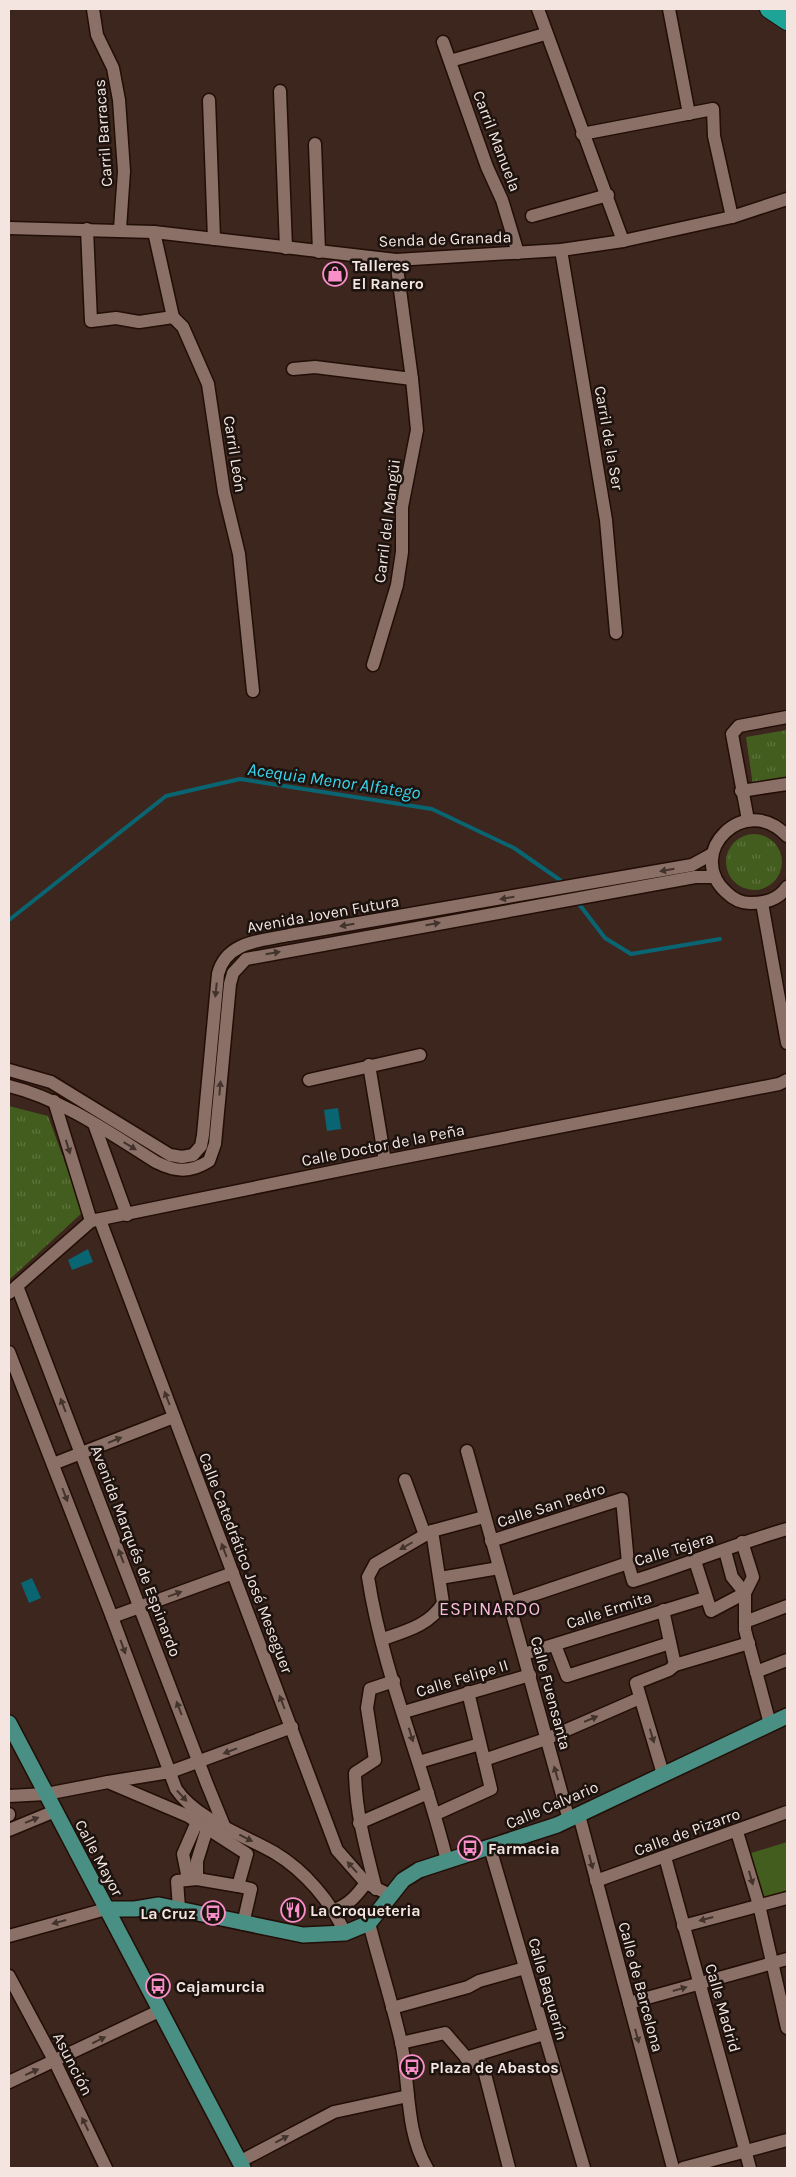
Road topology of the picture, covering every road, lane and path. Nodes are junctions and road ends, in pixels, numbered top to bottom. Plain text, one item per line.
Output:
1 (93, 9) edge
2 (538, 9) edge
3 (669, 9) edge
4 (769, 9) edge
5 (787, 21) edge
6 (546, 34) junction
7 (443, 42) dead end
8 (450, 61) junction
9 (280, 91) dead end
10 (209, 100) dead end
11 (689, 114) junction
12 (582, 134) junction
13 (315, 144) dead end
14 (608, 195) junction
15 (787, 199) edge
16 (532, 216) dead end
17 (732, 217) junction
18 (9, 228) edge
19 (86, 229) junction
20 (120, 229) junction
21 (154, 232) junction
22 (214, 239) junction
23 (622, 241) junction
24 (286, 248) junction
25 (561, 250) junction
26 (319, 252) junction
27 (518, 253) junction
28 (396, 260) junction
29 (173, 317) junction
30 (293, 369) dead end
31 (412, 379) junction
32 (616, 633) dead end
33 (373, 666) dead end
34 (253, 691) dead end
35 (787, 717) edge
36 (787, 784) edge
37 (741, 791) junction
38 (748, 820) junction
39 (787, 836) edge
40 (712, 854) junction
41 (715, 877) junction
42 (787, 887) edge
43 (762, 903) junction
44 (787, 1043) edge
45 (420, 1055) dead end
46 (369, 1065) junction
47 (9, 1070) edge
48 (309, 1080) dead end
49 (787, 1080) edge
50 (9, 1086) edge
51 (54, 1101) junction
52 (94, 1124) junction
53 (385, 1161) junction
54 (127, 1215) junction
55 (96, 1221) junction
56 (13, 1289) edge
57 (9, 1352) edge
58 (174, 1416) junction
59 (467, 1451) dead end
60 (81, 1454) junction
61 (53, 1464) junction
62 (405, 1480) dead end
63 (622, 1499) joint
64 (484, 1518) junction
65 (787, 1529) edge
66 (429, 1533) junction
67 (491, 1541) junction
68 (742, 1542) junction
69 (725, 1551) junction
70 (695, 1561) junction
71 (628, 1563) junction
72 (499, 1568) junction
73 (233, 1572) junction
74 (440, 1578) junction
75 (745, 1593) junction
76 (705, 1598) junction
77 (509, 1603) junction
78 (787, 1606) edge
79 (141, 1607) junction
80 (663, 1610) junction
81 (112, 1616) junction
82 (745, 1622) junction
83 (383, 1639) junction
84 (670, 1643) junction
85 (749, 1643) junction
86 (555, 1645) junction
87 (524, 1654) junction
88 (787, 1660) edge
89 (675, 1665) junction
90 (756, 1672) junction
91 (530, 1675) junction
92 (394, 1681) junction
93 (468, 1692) junction
94 (640, 1698) junction
95 (404, 1712) junction
96 (787, 1716) edge
97 (9, 1723) edge
98 (770, 1724) junction
99 (292, 1727) junction
100 (546, 1739) junction
101 (480, 1744) junction
102 (484, 1760) junction
103 (200, 1762) junction
104 (419, 1762) junction
105 (170, 1772) junction
106 (663, 1774) junction
107 (108, 1782) junction
108 (428, 1793) junction
109 (46, 1794) junction
110 (9, 1796) edge
111 (55, 1811) junction
112 (787, 1812) edge
113 (436, 1814) junction
114 (574, 1817) junction
115 (359, 1823) junction
116 (202, 1826) junction
117 (226, 1828) junction
118 (9, 1830) edge
119 (738, 1832) junction
120 (490, 1848) junction
121 (665, 1857) junction
122 (447, 1860) junction
123 (193, 1879) junction
124 (596, 1881) junction
125 (238, 1886) junction
126 (378, 1889) junction
127 (787, 1898) edge
128 (759, 1905) junction
129 (179, 1908) junction
130 (106, 1909) junction
131 (334, 1910) junction
132 (369, 1923) junction
133 (244, 1924) junction
134 (682, 1926) junction
135 (345, 1933) junction
136 (9, 1936) edge
137 (787, 1959) edge
138 (773, 1963) junction
139 (525, 1968) junction
140 (9, 1976) edge
141 (699, 1984) junction
142 (628, 2003) junction
143 (392, 2008) junction
144 (160, 2011) junction
145 (787, 2028) edge
146 (544, 2034) junction
147 (401, 2043) junction
148 (466, 2058) junction
149 (55, 2062) junction
150 (9, 2082) edge
151 (408, 2096) junction
152 (787, 2140) edge
153 (746, 2151) junction
154 (241, 2165) edge
155 (106, 2168) edge
156 (427, 2168) edge
157 (509, 2168) edge
158 (584, 2168) edge
159 (673, 2168) edge
160 (683, 2168) edge
161 (750, 2168) edge

1 - 20 street, Carril Barracas
2 - 6 street
3 - 11 street
4 - 5 highway
6 - 8 street
6 - 12 street
7 - 8 street, Carril Manuela
8 - 27 street, Carril Manuela
9 - 24 street
10 - 22 street
11 - 12 street
11 - 17 street
12 - 14 street
13 - 26 street
14 - 16 street
14 - 23 street
15 - 17 street, Senda de Granada
17 - 23 street, Senda de Granada
18 - 19 street, Senda de Granada
19 - 20 street, Senda de Granada
19 - 29 street
20 - 21 street, Senda de Granada
21 - 22 street, Senda de Granada
21 - 29 street, Carril León
22 - 24 street, Senda de Granada
23 - 25 street, Senda de Granada
24 - 26 street, Senda de Granada
25 - 27 street, Senda de Granada
25 - 32 street, Carril de la Ser
26 - 28 street, Senda de Granada
27 - 28 street, Senda de Granada
28 - 31 street, Carril del Mangüi
29 - 34 street, Carril León
30 - 31 street
31 - 33 street, Carril del Mangüi
35 - 37 street
36 - 37 street
37 - 38 street
38 - 39 street
38 - 40 street
40 - 41 street
40 -> 47 street, Avenida Joven Futura
41 - 43 street
52 -> 41 street, Avenida Joven Futura
42 - 43 street
43 - 44 street
45 - 46 street
46 - 48 street
46 - 53 street
49 - 53 street, Calle Doctor de la Peña
50 - 51 street, Avenida Joven Futura
51 - 52 street, Avenida Joven Futura
51 -> 55 street, Calle Catedrático José Meseguer
52 - 54 street
53 - 54 street, Calle Doctor de la Peña
54 - 55 street, Calle Doctor de la Peña
55 - 56 street
58 -> 55 street, Calle Catedrático José Meseguer
60 -> 56 street, Avenida Marqués de Espinardo
57 - 61 street
60 -> 58 street
73 -> 58 street, Calle Catedrático José Meseguer
59 - 64 street, Calle Fuensanta
60 - 61 street
79 -> 60 street, Avenida Marqués de Espinardo
61 -> 81 street
62 - 66 street
63 - 67 street, Calle San Pedro
63 - 71 street, Calle Tejera
64 - 66 street
64 - 67 street, Calle Fuensanta
65 - 68 street, Calle Tejera
66 - 74 street
66 -> 83 street
67 - 72 street, Calle Fuensanta
68 - 69 street, Calle Tejera
68 - 75 street
69 - 70 street, Calle Tejera
69 - 75 street
70 - 71 street, Calle Tejera
70 - 76 street
71 - 77 street
72 - 74 street
72 - 77 street, Calle Fuensanta
79 -> 73 street
99 -> 73 street, Calle Catedrático José Meseguer
74 - 83 street
75 - 76 street
75 - 82 street
76 - 80 street, Calle Ermita
77 - 87 street, Calle Fuensanta
78 - 82 street
79 - 81 street
103 -> 79 street, Avenida Marqués de Espinardo
80 - 84 street
80 - 86 street, Calle Ermita
81 -> 105 street
82 - 85 street
83 - 92 street
84 - 86 street
84 - 89 street
85 - 89 street
85 - 90 street
86 - 87 street, Calle Ermita
87 - 91 street, Calle Fuensanta
88 - 90 street
89 - 94 street
90 - 98 street
91 - 93 street, Calle Felipe II
91 - 100 street, Calle Fuensanta
92 - 95 street
92 - 115 street
93 - 95 street, Calle Felipe II
93 - 101 street
100 -> 94 street
94 -> 106 street
95 -> 104 street
96 - 98 main road, Calle Calvario
97 - 109 main road, Calle Mayor
98 - 106 main road, Calle Calvario
99 -> 103 street
126 -> 99 street, Calle Catedrático José Meseguer
100 - 102 street
114 -> 100 street, Calle Fuensanta
101 - 102 street
101 - 104 street
102 - 113 street
103 - 105 street
103 - 117 street, Avenida Marqués de Espinardo
104 - 108 street
105 - 107 street
105 -> 117 street
106 - 114 main road, Calle Calvario
107 - 109 street
107 - 116 street
108 - 113 street
108 - 115 street
109 - 110 street
109 - 111 main road, Calle Mayor
118 -> 111 street
111 - 130 main road, Calle Mayor
112 - 119 street, Calle de Pizarro
113 - 122 street
114 - 120 main road, Calle Calvario
114 -> 124 street, Calle de Barcelona
115 - 126 street
116 - 123 street
116 - 125 street
117 -> 131 street
119 - 121 street, Calle de Pizarro
119 -> 128 street
120 - 122 main road, Calle Calvario
120 - 139 street, Calle Baquerín
121 - 124 street, Calle de Pizarro
121 - 134 street, Calle Madrid
122 - 126 main road, Calle Calvario
123 - 125 street
123 - 129 street
124 - 142 street, Calle de Barcelona
125 - 133 street
126 - 131 street
126 - 132 main road, Calle Calvario
127 - 128 street
128 -> 134 street
128 - 138 street
129 - 130 main road
129 - 133 main road
130 -> 136 street
130 - 144 main road, Calle Mayor
131 - 135 street
132 - 135 main road
132 - 143 street
133 - 135 main road
134 - 141 street, Calle Madrid
137 - 138 street
138 - 141 street
138 - 145 street
139 - 143 street
139 - 146 street, Calle Baquerín
140 - 149 street, Asunción
142 -> 141 street
141 - 153 street, Calle Madrid
142 -> 159 street, Calle de Barcelona
143 - 147 street
149 -> 144 street
144 - 154 main road, Calle Mayor
146 - 148 street
146 - 158 street, Calle Baquerín
147 - 148 street
147 - 151 street
148 - 157 street
150 -> 149 street
155 -> 149 street, Asunción
154 -> 151 street
151 - 156 street
152 - 153 street
153 - 160 street
153 - 161 street, Calle Madrid

